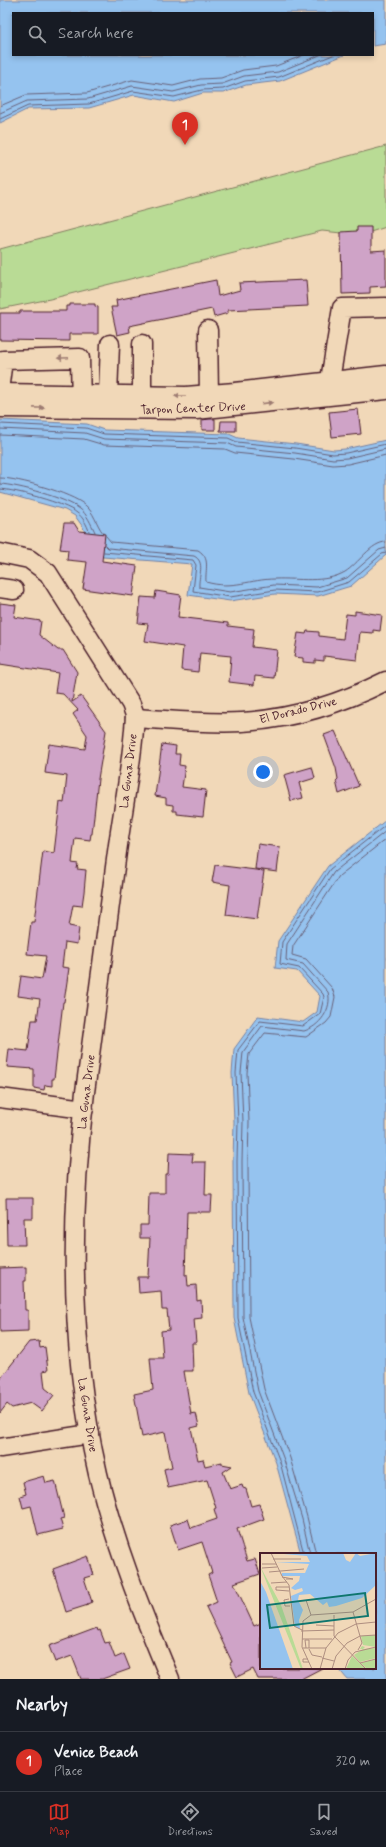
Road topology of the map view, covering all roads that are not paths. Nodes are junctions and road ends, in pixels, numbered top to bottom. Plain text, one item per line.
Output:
1 (386, 307) edge
2 (208, 330) dead end
3 (110, 344) dead end
4 (142, 344) dead end
5 (386, 375) edge
6 (0, 383) edge
7 (329, 389) junction
8 (386, 390) edge
9 (0, 393) edge
10 (108, 395) junction
11 (142, 395) junction
12 (209, 395) junction
13 (81, 402) junction
14 (0, 408) edge
15 (0, 553) edge
16 (386, 681) edge
17 (135, 718) junction
18 (0, 1098) edge
19 (84, 1108) junction
20 (90, 1434) junction
21 (0, 1448) edge
22 (170, 1679) edge

1 - 7 street
2 - 12 street
3 - 10 street
4 - 11 street
5 - 7 street, Tarpon Center Drive
13 -> 6 street
7 - 8 street, Tarpon Center Drive
7 - 12 street, Tarpon Center Drive
13 -> 7 street, Tarpon Center Drive
9 - 13 street, Tarpon Center Drive
10 - 11 street, Tarpon Center Drive
10 - 13 street, Tarpon Center Drive
12 -> 11 street, Tarpon Center Drive
14 -> 13 street, Tarpon Center Drive
15 - 17 street, La Guna Drive
16 - 17 street, El Dorado Drive
17 - 19 street, La Guna Drive
18 - 19 street
19 - 20 street, La Guna Drive
20 - 21 street
20 - 22 street, La Guna Drive

